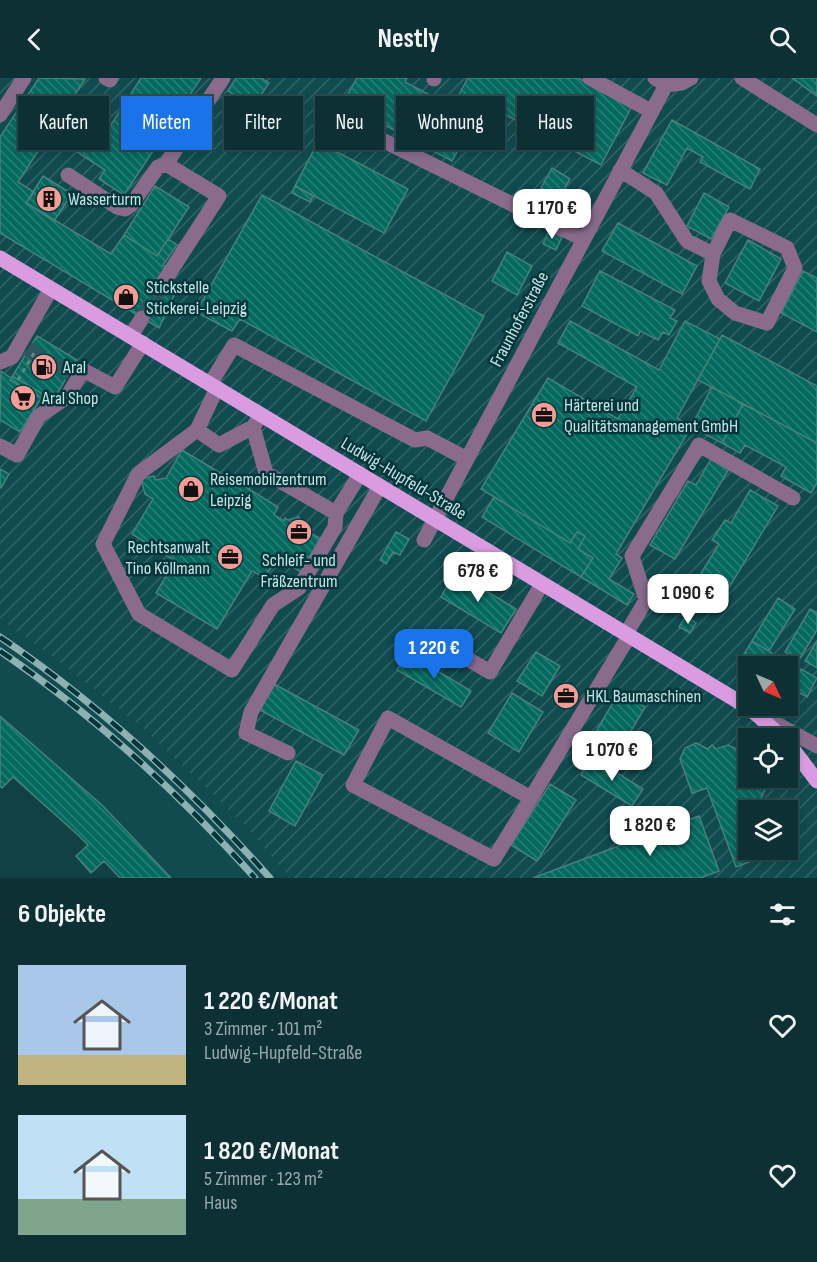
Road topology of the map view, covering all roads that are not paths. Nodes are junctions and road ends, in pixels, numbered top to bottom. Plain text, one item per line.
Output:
1 (24, 78) edge
2 (106, 78) edge
3 (111, 78) edge
4 (223, 78) edge
5 (590, 78) edge
6 (691, 78) edge
7 (742, 78) edge
8 (658, 80) edge
9 (651, 111) junction
10 (0, 115) edge
11 (817, 125) edge
12 (384, 141) edge
13 (166, 164) junction
14 (620, 170) junction
15 (68, 175) dead end
16 (583, 239) junction
17 (712, 254) junction
18 (0, 258) edge
19 (161, 286) tunnel mouth
20 (51, 288) junction
21 (142, 318) tunnel mouth
22 (137, 340) junction
23 (0, 362) edge
24 (214, 386) junction
25 (257, 421) junction
26 (197, 430) junction
27 (0, 446) edge
28 (467, 459) junction
29 (360, 474) junction
30 (380, 486) junction
31 (793, 498) dead end
32 (336, 513) junction
33 (435, 519) junction
34 (424, 540) dead end
35 (542, 584) junction
36 (628, 635) junction
37 (430, 637) dead end
38 (738, 703) edge
39 (758, 716) edge
40 (761, 716) edge
41 (772, 728) edge
42 (817, 746) edge
43 (288, 753) dead end
44 (798, 756) edge
45 (817, 781) edge
46 (531, 798) junction

1 - 10 lane
2 - 3 lane
4 - 13 lane
5 - 9 lane
6 - 8 lane
7 - 11 lane
8 - 9 lane, Fraunhoferstraße
9 - 14 lane, Fraunhoferstraße
12 - 16 lane
13 - 15 lane
13 - 19 lane
14 - 16 lane, Fraunhoferstraße
14 - 17 lane
16 - 28 lane, Fraunhoferstraße
17 - 17 lane
18 - 20 main road, Ludwig-Hupfeld-Straße
20 - 22 main road, Ludwig-Hupfeld-Straße
20 - 23 lane
21 - 22 lane
22 - 24 main road, Ludwig-Hupfeld-Straße
22 - 27 lane
24 - 25 main road, Ludwig-Hupfeld-Straße
24 - 26 lane
24 - 28 lane
25 - 26 lane
25 - 29 main road, Ludwig-Hupfeld-Straße
25 - 32 lane
26 - 32 lane
28 - 33 lane, Fraunhoferstraße
29 - 30 main road, Ludwig-Hupfeld-Straße
29 - 32 lane
30 - 33 main road, Ludwig-Hupfeld-Straße
30 - 43 lane
31 - 36 lane
33 - 34 lane, Fraunhoferstraße
33 - 35 main road, Ludwig-Hupfeld-Straße
35 - 36 main road, Ludwig-Hupfeld-Straße
35 - 37 lane
36 - 38 main road, Ludwig-Hupfeld-Straße
36 - 46 lane
39 - 41 main road, Ludwig-Hupfeld-Straße
40 - 42 lane
44 - 45 main road
46 - 46 lane

